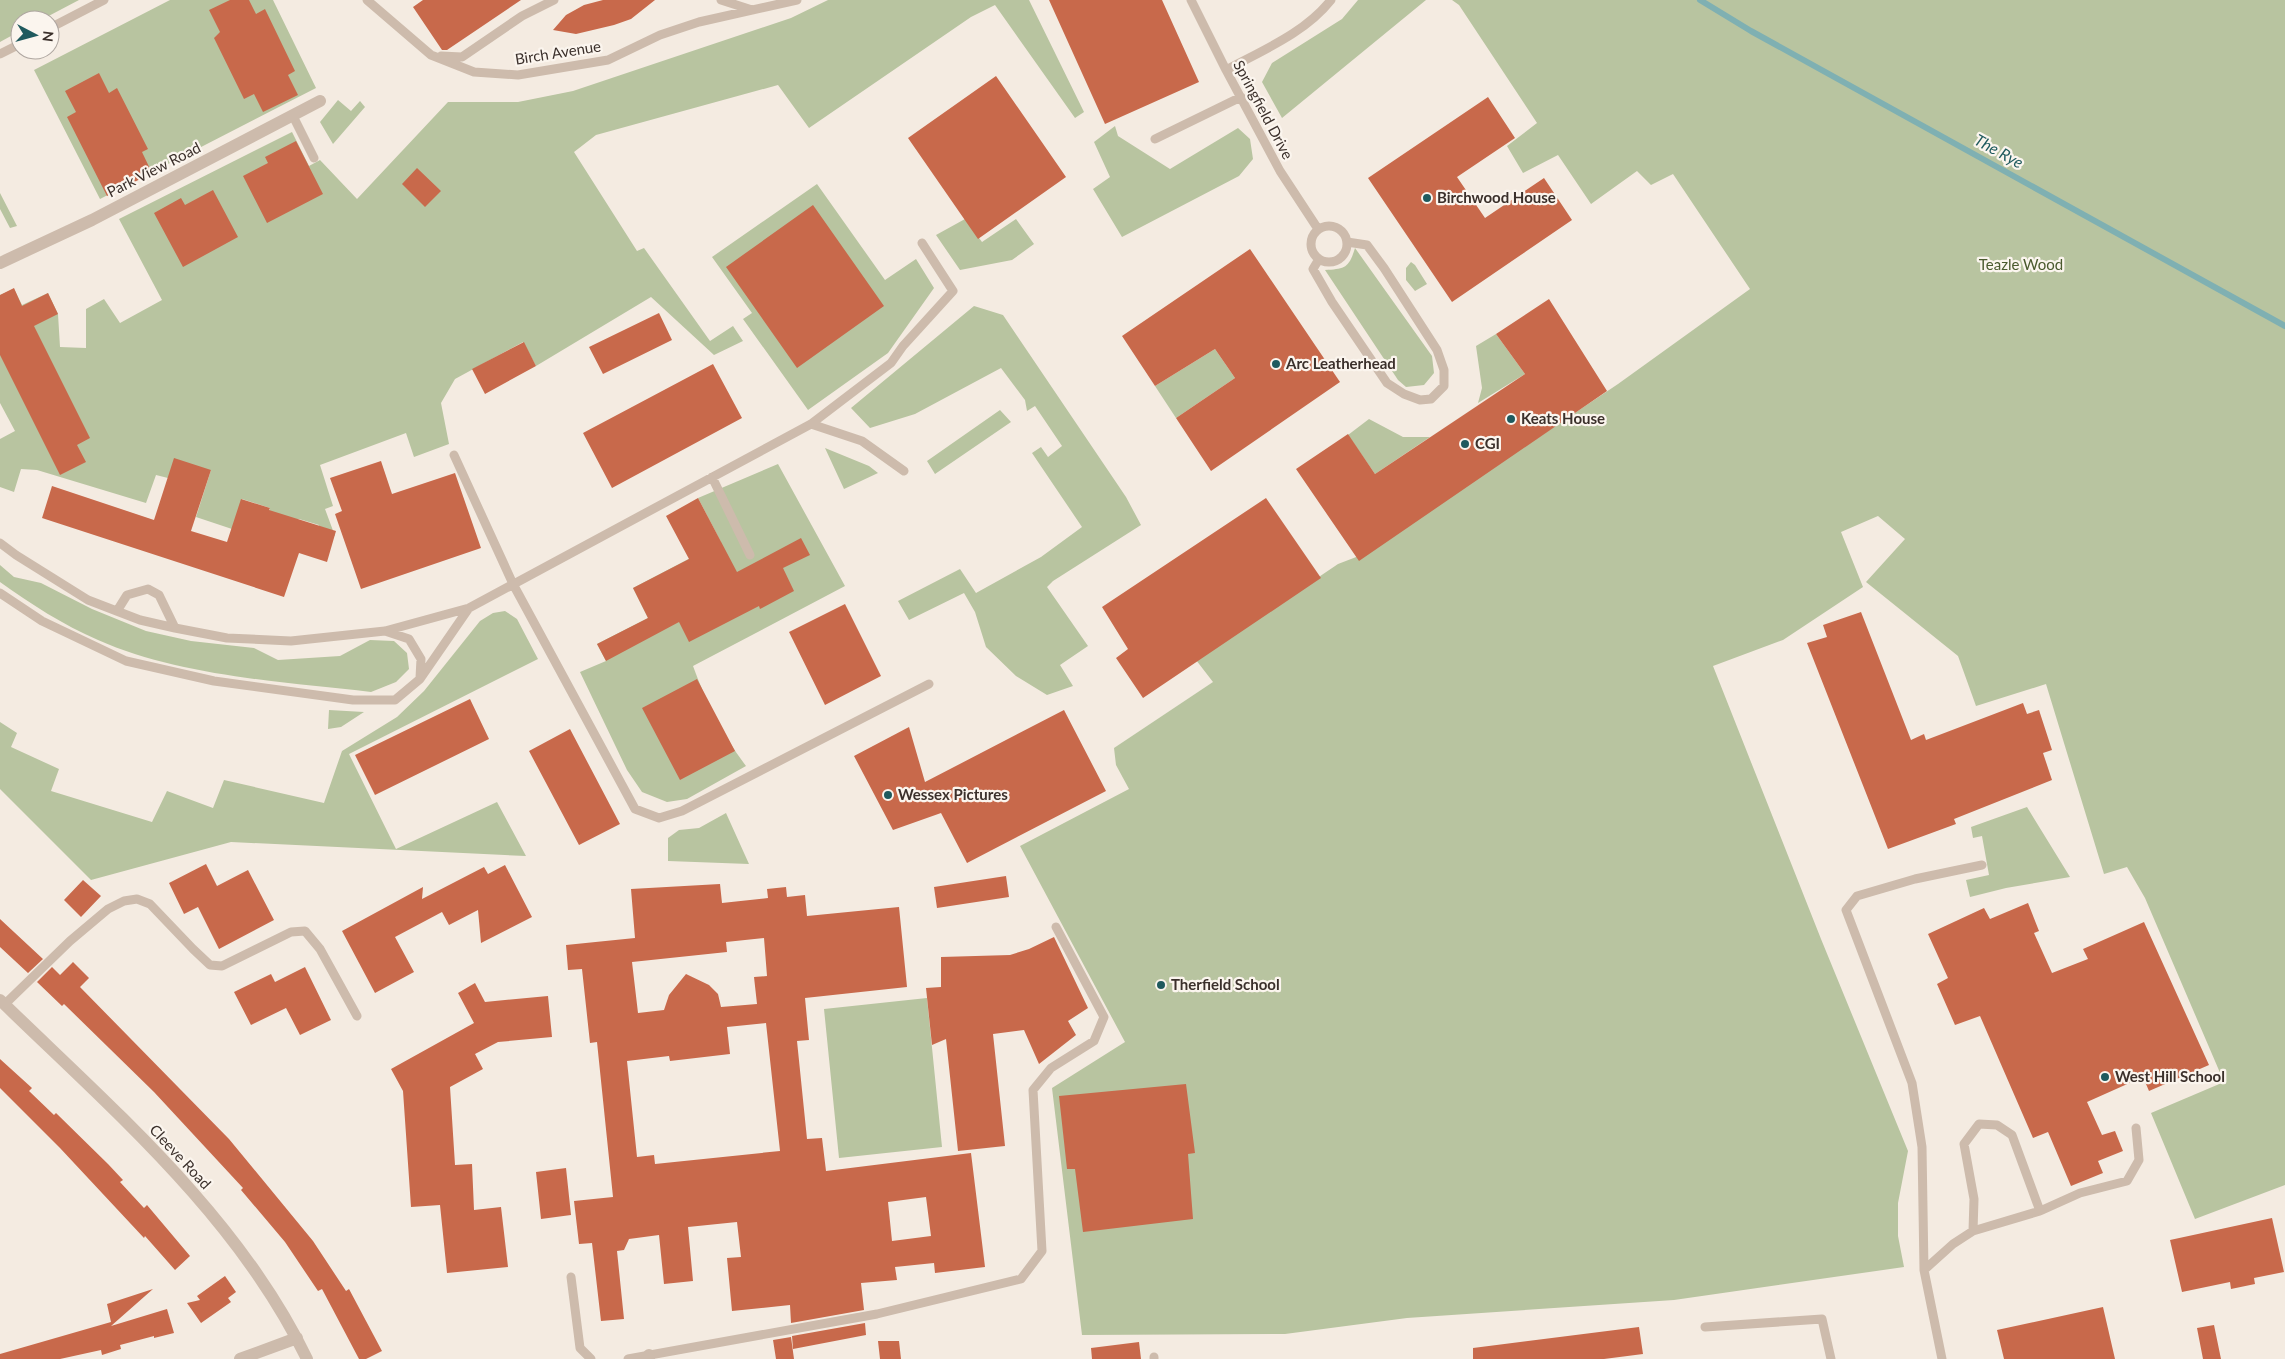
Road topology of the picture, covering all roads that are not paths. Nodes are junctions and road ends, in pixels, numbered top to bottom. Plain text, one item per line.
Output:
1 (104, 0) edge
2 (554, 0) edge
3 (721, 0) edge
4 (797, 0) edge
5 (1191, 0) edge
6 (1331, 0) edge
7 (370, 1) edge
8 (752, 10) junction
9 (60, 23) edge
10 (431, 55) junction
11 (1226, 70) junction
12 (1241, 97) junction
13 (320, 101) dead end
14 (293, 116) junction
15 (1155, 139) dead end
16 (314, 158) dead end
17 (1318, 229) junction
18 (1347, 242) junction
19 (922, 243) dead end
20 (1319, 259) junction
21 (0, 263) edge
22 (812, 424) junction
23 (454, 455) dead end
24 (904, 471) dead end
25 (712, 478) junction
26 (0, 543) edge
27 (750, 554) dead end
28 (513, 584) junction
29 (0, 594) edge
30 (470, 608) junction
31 (117, 611) junction
32 (174, 628) junction
33 (385, 631) junction
34 (420, 679) junction
35 (929, 684) dead end
36 (1982, 866) dead end
37 (1056, 927) dead end
38 (2, 1002) edge
39 (357, 1016) dead end
40 (2136, 1128) dead end
41 (2040, 1211) junction
42 (1973, 1231) junction
43 (1924, 1270) junction
44 (571, 1277) dead end
45 (1705, 1328) dead end
46 (297, 1338) junction
47 (649, 1357) edge
48 (240, 1359) edge
49 (307, 1359) edge
50 (591, 1359) edge
51 (628, 1359) edge
52 (1831, 1359) edge
53 (1942, 1359) edge

1 - 9 lane
2 - 10 lane
3 - 8 lane
4 - 8 lane, Birch Avenue
5 - 11 lane, Springfield Drive
6 - 11 lane
7 - 10 lane, Birch Avenue
8 - 10 lane, Birch Avenue
11 - 12 lane, Springfield Drive
12 - 15 lane
12 - 17 lane, Springfield Drive
13 - 14 street, Park View Road
14 - 16 lane
14 - 21 street, Park View Road
17 - 18 lane
17 - 20 lane
18 - 20 lane
18 - 20 lane
19 - 22 lane
22 - 24 lane
22 - 25 lane
23 - 28 lane
25 - 27 lane
25 - 28 lane
26 - 31 lane
28 - 30 lane
28 - 35 lane
29 - 34 lane
30 - 33 lane
30 - 34 lane
31 - 32 lane
31 - 32 lane
32 - 33 lane
33 - 34 lane
36 - 43 lane
37 - 47 lane
38 - 39 lane
38 - 46 street, Cleeve Road
40 - 41 lane
41 - 42 lane
41 - 42 lane
42 - 43 lane
43 - 53 lane
44 - 50 lane
45 - 52 lane
46 - 48 street
46 - 49 street, Cleeve Road
47 - 51 lane

